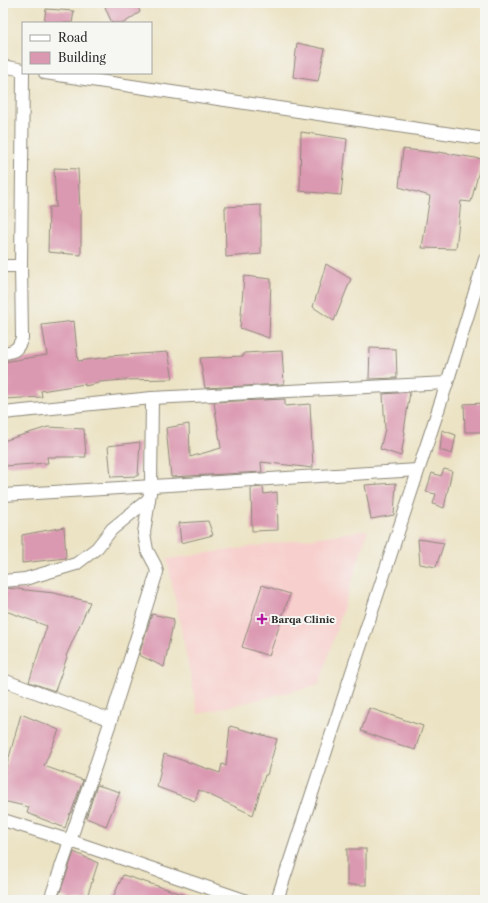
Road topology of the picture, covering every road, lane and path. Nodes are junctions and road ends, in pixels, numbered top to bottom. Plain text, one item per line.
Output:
1 (3, 66) edge
2 (22, 70) edge
3 (23, 74) edge
4 (53, 74) edge
5 (485, 139) edge
6 (485, 259) edge
7 (3, 266) edge
8 (21, 266) junction
9 (3, 353) edge
10 (447, 383) junction
11 (152, 398) junction
12 (3, 413) edge
13 (418, 470) junction
14 (151, 486) junction
15 (3, 495) edge
16 (149, 499) junction
17 (3, 580) edge
18 (3, 680) edge
19 (111, 720) junction
20 (3, 820) edge
21 (71, 841) junction
22 (50, 900) edge
23 (244, 900) edge
24 (277, 900) edge

1 - 2 street
3 - 8 street
4 - 5 street
6 - 10 street
7 - 8 street
8 - 9 street
10 - 11 street
10 - 13 street
11 - 12 street
11 - 14 street
13 - 14 street
13 - 24 street
14 - 15 street
14 - 16 street
16 - 17 street
16 - 19 street
18 - 19 street
19 - 21 street
20 - 21 street
21 - 22 street
21 - 23 street

